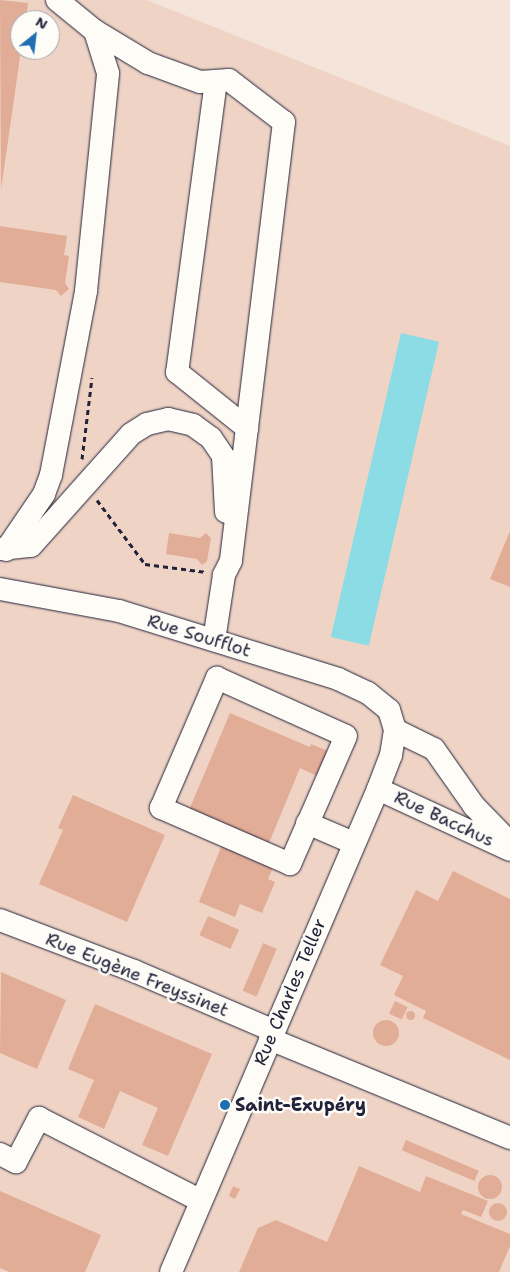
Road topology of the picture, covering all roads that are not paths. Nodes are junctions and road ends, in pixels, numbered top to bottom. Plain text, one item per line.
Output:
1 (57, 0) edge
2 (95, 31) junction
3 (216, 81) junction
4 (247, 428) junction
5 (3, 550) edge
6 (224, 575) junction
7 (0, 589) edge
8 (214, 640) junction
9 (392, 720) junction
10 (378, 789) junction
11 (307, 823) junction
12 (354, 843) junction
13 (510, 843) edge
14 (510, 850) edge
15 (0, 920) edge
16 (272, 1035) junction
17 (510, 1138) edge
18 (0, 1154) edge
19 (201, 1201) junction
20 (171, 1272) edge

1 - 2 street
2 - 3 street
2 - 5 street
3 - 4 street
3 - 4 street
4 - 6 street
5 - 6 street
6 - 8 street
7 - 8 street, Rue Soufflot
8 - 9 street, Rue Soufflot
9 - 10 street, Rue Charles Teller
9 - 13 street, Rue Bacchus
10 - 12 street, Rue Charles Teller
10 - 14 street, Rue Bacchus
11 - 11 street
11 - 12 street
12 - 16 street, Rue Charles Teller
15 - 16 street, Rue Eugène Freyssinet
16 - 17 street, Rue Eugène Freyssinet
16 - 19 street, Rue Charles Teller
18 - 19 street
19 - 20 street, Rue Charles Teller

